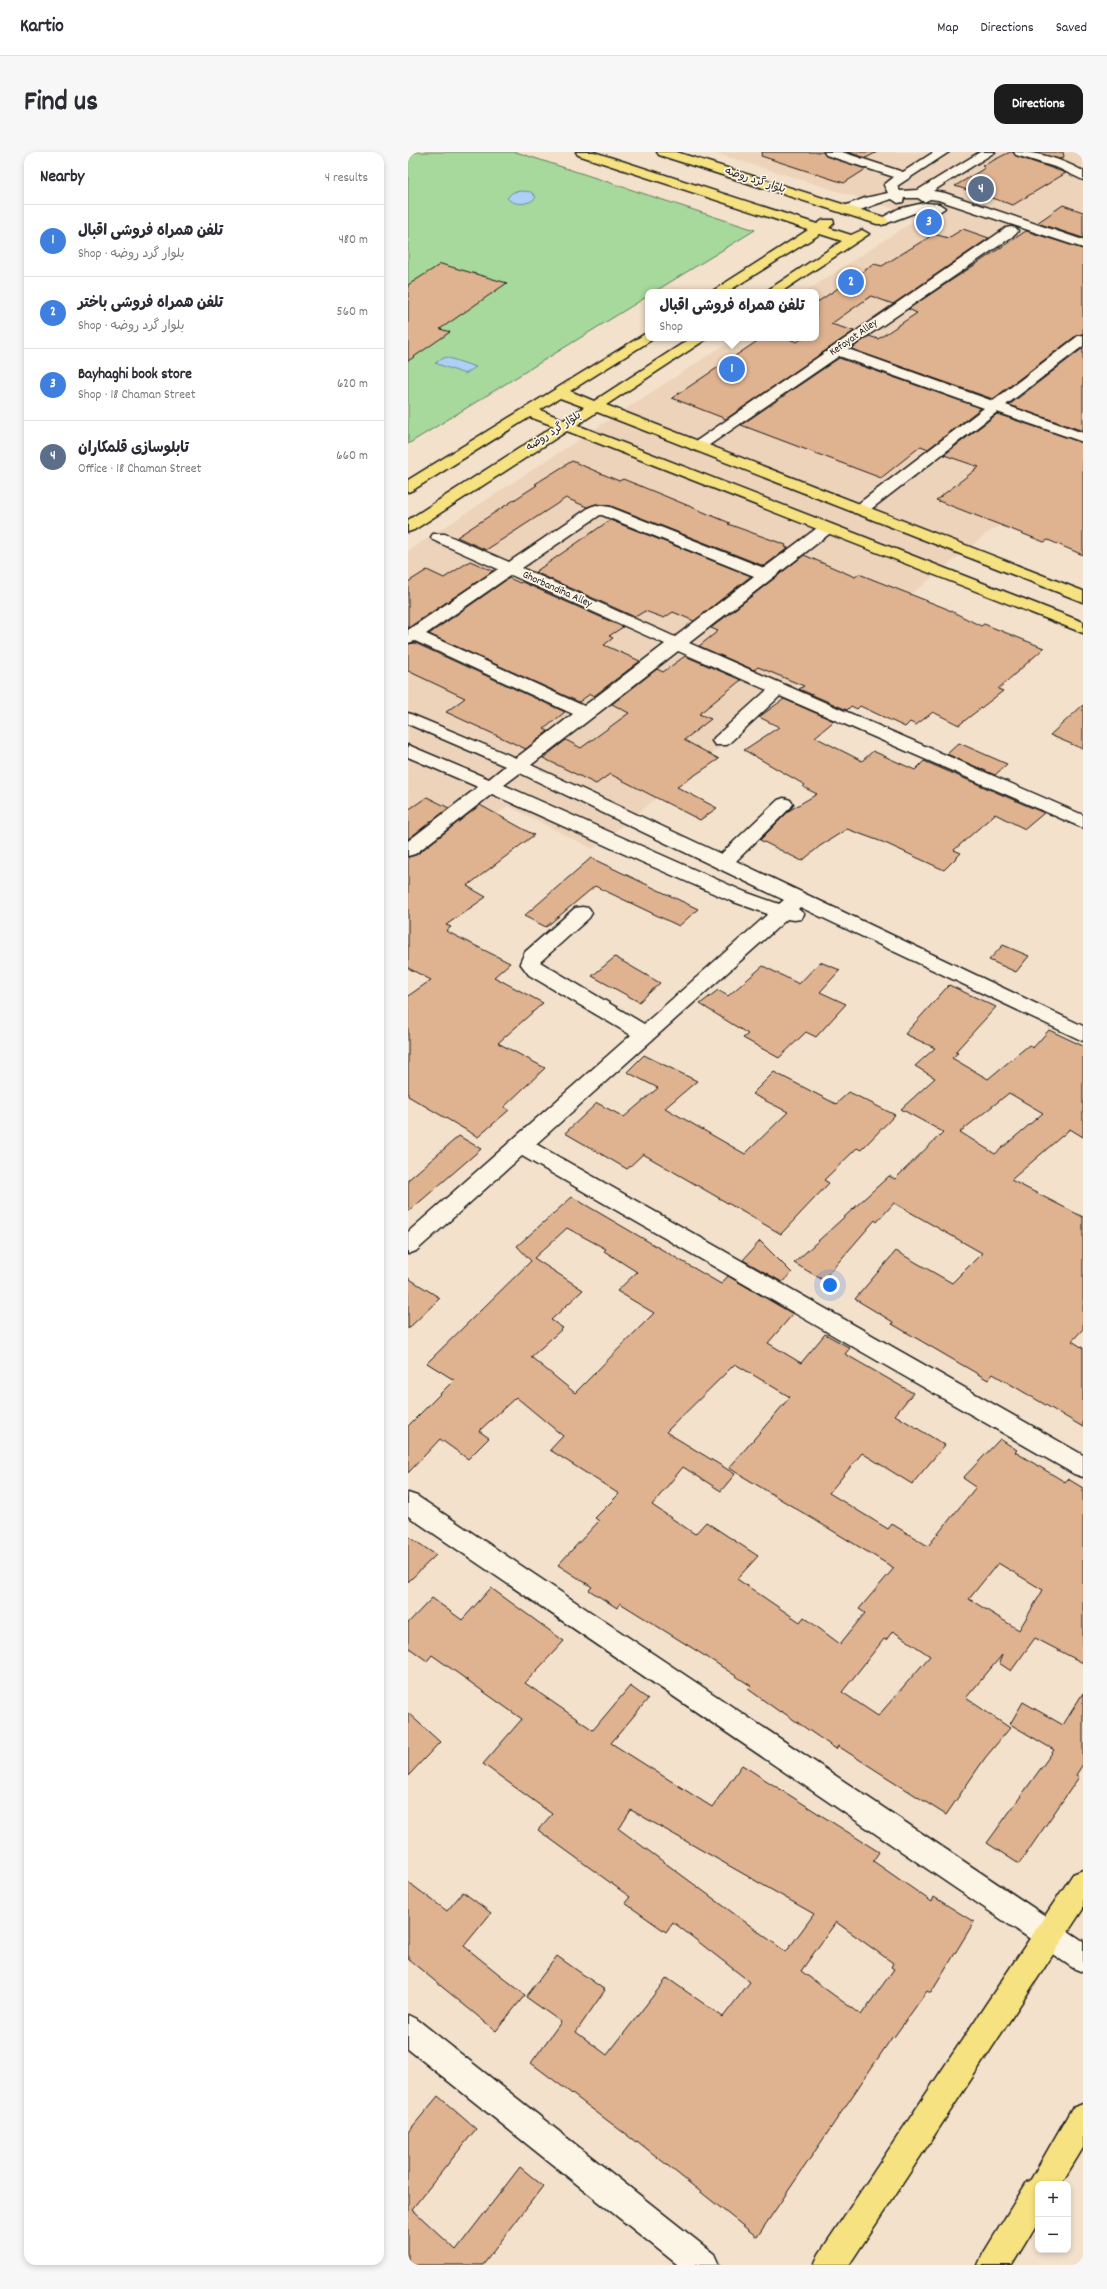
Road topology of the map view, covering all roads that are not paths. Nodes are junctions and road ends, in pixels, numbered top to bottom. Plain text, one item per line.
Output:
1 (582, 152) edge
2 (663, 152) edge
3 (830, 152) edge
4 (943, 152) edge
5 (990, 152) edge
6 (1020, 152) edge
7 (904, 176) junction
8 (1083, 176) edge
9 (922, 193) junction
10 (895, 194) junction
11 (928, 207) junction
12 (847, 210) junction
13 (906, 210) junction
14 (882, 221) junction
15 (819, 228) junction
16 (1011, 231) junction
17 (853, 240) junction
18 (1083, 244) edge
19 (1083, 255) edge
20 (723, 289) edge
21 (777, 289) edge
22 (645, 338) edge
23 (1083, 339) edge
24 (696, 341) edge
25 (837, 350) junction
26 (559, 392) junction
27 (595, 407) junction
28 (995, 407) junction
29 (530, 411) junction
30 (566, 425) junction
31 (1083, 438) edge
32 (697, 446) junction
33 (408, 487) edge
34 (860, 510) junction
35 (408, 527) edge
36 (827, 528) junction
37 (439, 537) dead end
38 (510, 569) junction
39 (766, 574) junction
40 (1083, 597) edge
41 (1083, 628) edge
42 (411, 636) edge
43 (676, 644) junction
44 (778, 689) junction
45 (585, 713) junction
46 (408, 718) edge
47 (721, 741) dead end
48 (408, 750) edge
49 (517, 765) junction
50 (491, 785) junction
51 (784, 804) dead end
52 (1083, 822) edge
53 (408, 850) edge
54 (724, 862) junction
55 (798, 898) junction
56 (782, 912) junction
57 (582, 913) dead end
58 (858, 927) junction
59 (646, 1034) junction
60 (1083, 1034) edge
61 (521, 1145) junction
62 (408, 1245) edge
63 (1083, 1467) edge
64 (408, 1502) edge
65 (1083, 1884) edge
66 (1049, 1935) junction
67 (1083, 1958) edge
68 (408, 2030) edge
69 (1083, 2119) edge
70 (1046, 2181) edge
71 (1035, 2198) edge
72 (703, 2265) edge
73 (830, 2265) edge
74 (994, 2265) edge

1 - 15 main road, بلوار گرد روضه
2 - 12 main road, بلوار گرد روضه
3 - 7 street
4 - 7 street
5 - 9 street
6 - 8 street
7 - 10 street
9 - 10 street
9 - 11 street
9 - 18 street
10 - 12 street
10 - 13 street
11 - 13 street
11 - 16 street
12 - 14 main road, بلوار گرد روضه
12 - 15 main road
13 - 14 street
14 - 17 main road
15 - 17 main road, بلوار گرد روضه
15 - 20 main road
16 - 19 street
16 - 25 street, Kefayat Alley
17 - 21 main road
22 - 26 main road
23 - 28 street
24 - 27 main road, بلوار گرد روضه
25 - 28 street
25 - 32 street, Kefayat Alley
26 - 27 main road
26 - 29 main road
27 - 30 main road, بلوار گرد روضه
27 - 32 main road
28 - 31 street
28 - 34 street
29 - 30 main road
29 - 33 main road
30 - 35 main road, بلوار گرد روضه
30 - 36 main road
32 - 34 main road
34 - 40 main road
36 - 39 street
36 - 41 main road
37 - 38 street, Ghorbandiha Alley
38 - 39 street
38 - 42 street
38 - 43 street, Ghorbandiha Alley
39 - 43 street
42 - 45 street
43 - 44 street, Ghorbandiha Alley
43 - 45 street
44 - 47 street
44 - 52 street, Ghorbandiha Alley
45 - 49 street
46 - 49 street
48 - 50 street
49 - 50 street
49 - 54 street
50 - 53 street
50 - 56 street
51 - 54 street
54 - 55 street
55 - 56 street
55 - 58 street
56 - 58 street
56 - 59 street
57 - 59 street
58 - 60 street
59 - 61 street
61 - 62 street
61 - 63 street
64 - 66 street
65 - 66 main road
66 - 67 street
66 - 73 main road
68 - 72 street
69 - 70 main road
71 - 74 main road

